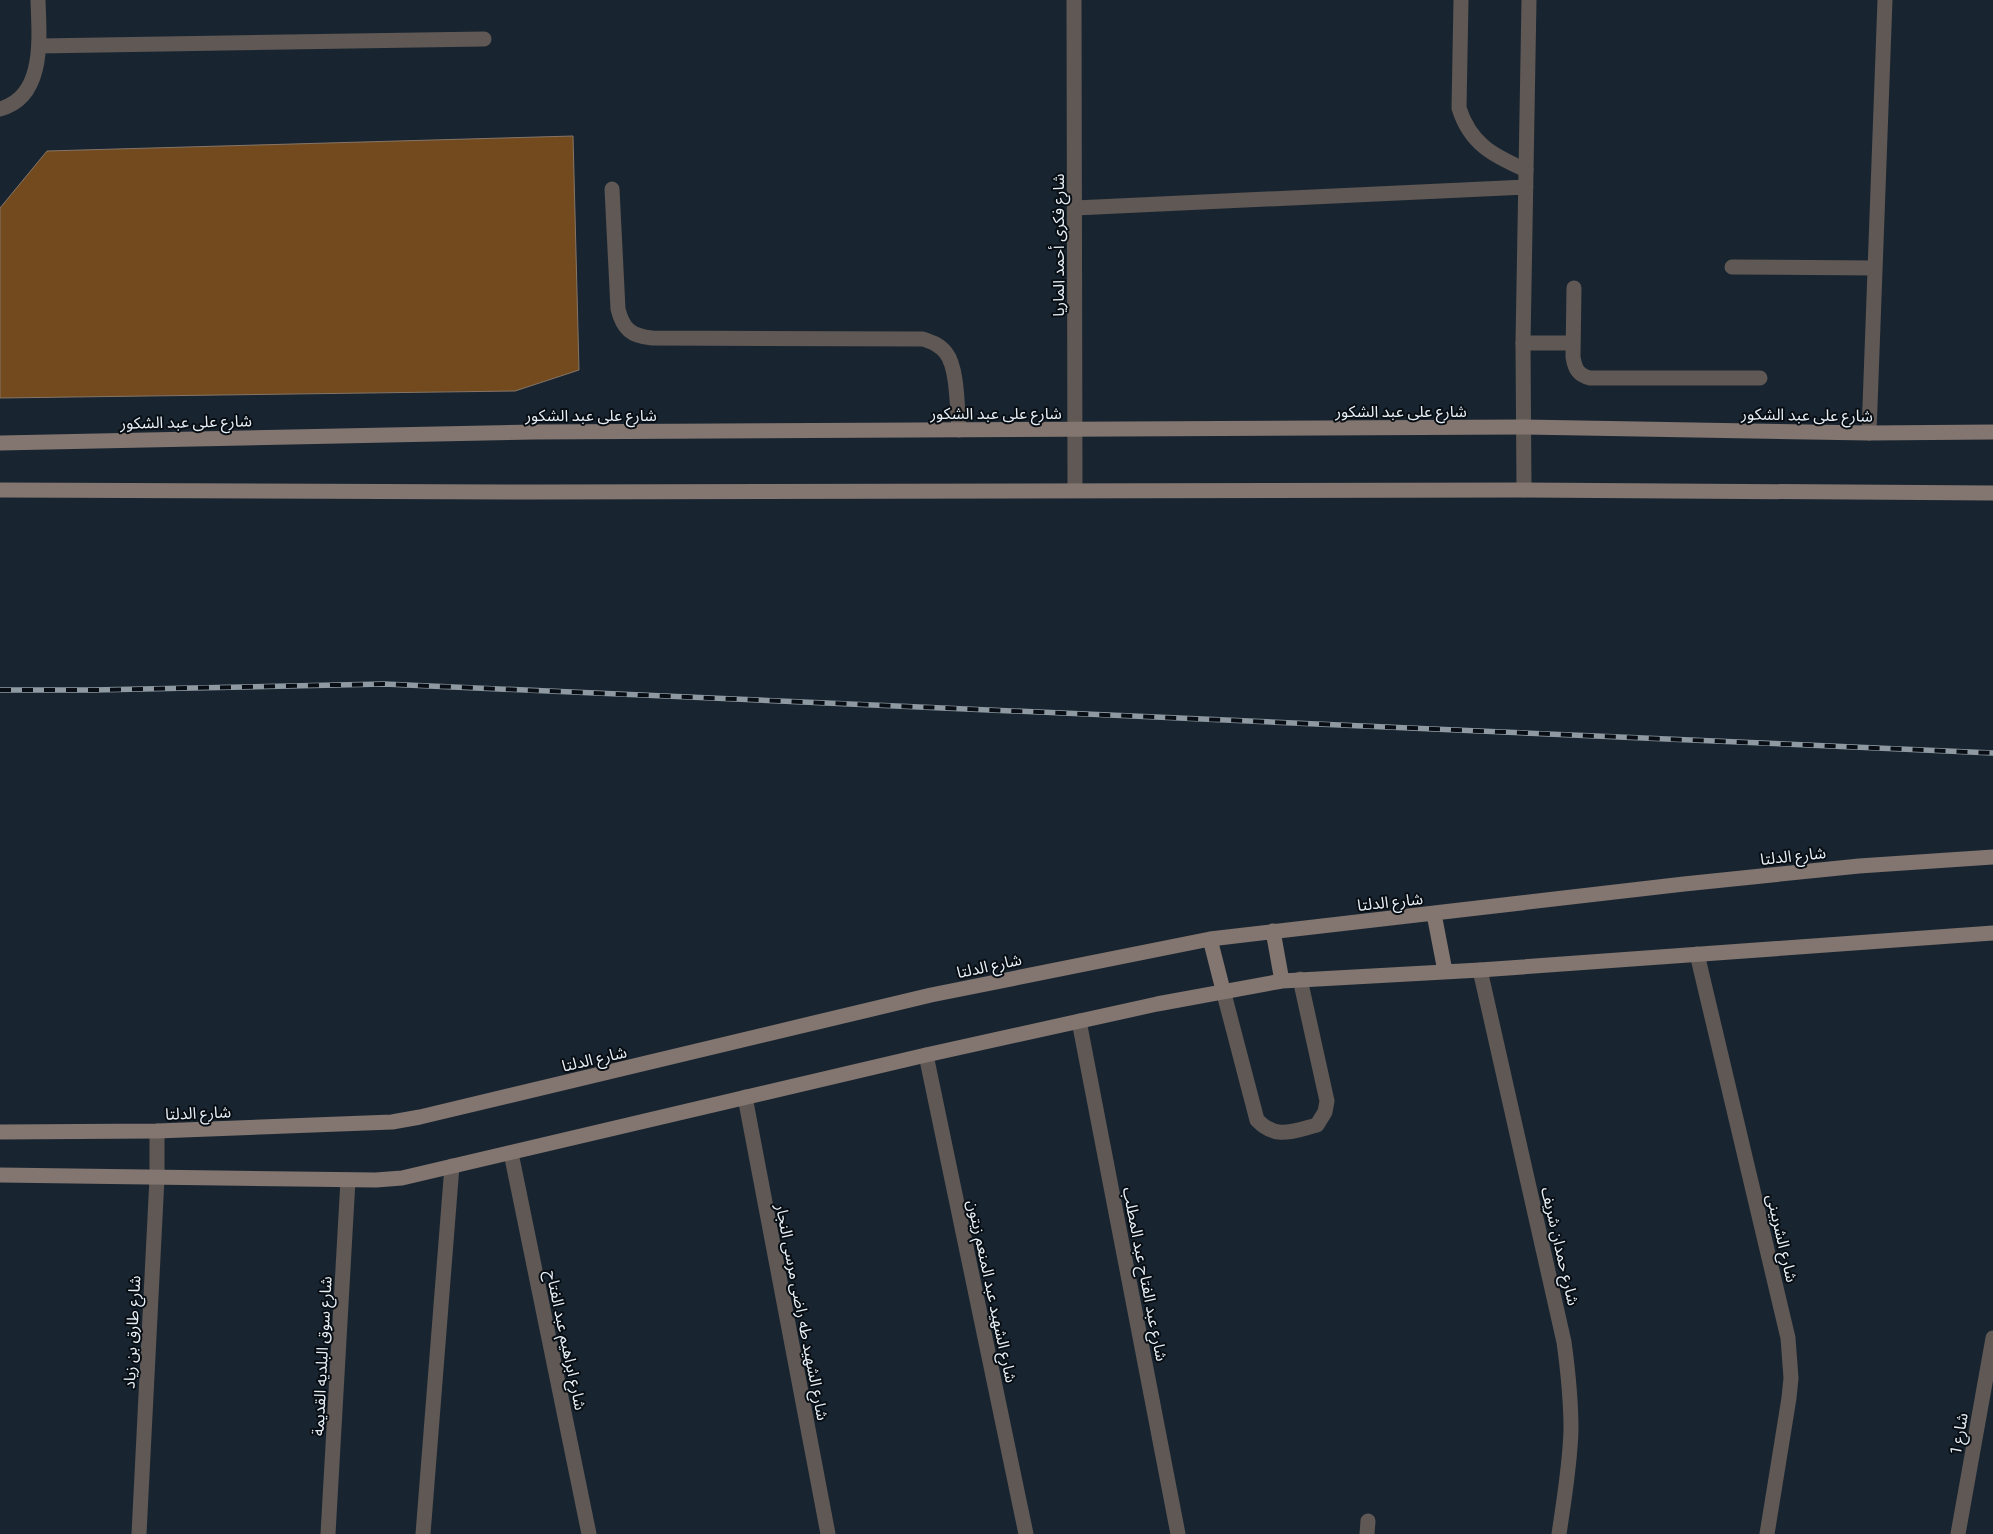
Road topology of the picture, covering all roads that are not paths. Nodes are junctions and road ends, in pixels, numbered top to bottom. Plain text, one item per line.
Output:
1 (38, 0) edge
2 (1074, 0) edge
3 (1461, 0) edge
4 (1528, 0) edge
5 (1885, 0) edge
6 (484, 39) dead end
7 (39, 46) junction
8 (0, 109) edge
9 (1526, 170) junction
10 (1526, 187) junction
11 (612, 189) dead end
12 (1075, 208) junction
13 (1732, 267) dead end
14 (1875, 268) junction
15 (1574, 288) dead end
16 (1524, 343) junction
17 (1573, 343) junction
18 (1760, 378) dead end
19 (1523, 427) junction
20 (1075, 429) junction
21 (959, 430) junction
22 (1993, 432) edge
23 (1869, 433) junction
24 (0, 443) edge
25 (0, 490) edge
26 (1075, 490) junction
27 (1524, 490) junction
28 (1993, 492) edge
29 (1993, 857) edge
30 (1434, 914) junction
31 (1273, 931) junction
32 (1993, 933) edge
33 (1210, 939) junction
34 (1697, 954) junction
35 (1480, 970) junction
36 (1444, 971) junction
37 (1300, 979) junction
38 (1282, 981) junction
39 (1223, 990) junction
40 (1079, 1021) junction
41 (926, 1055) junction
42 (745, 1097) junction
43 (157, 1131) junction
44 (0, 1132) edge
45 (510, 1153) junction
46 (452, 1166) junction
47 (0, 1175) edge
48 (157, 1178) junction
49 (348, 1180) junction
50 (1993, 1338) edge
51 (139, 1534) edge
52 (328, 1534) edge
53 (423, 1534) edge
54 (588, 1534) edge
55 (828, 1534) edge
56 (1026, 1534) edge
57 (1178, 1534) edge
58 (1559, 1534) edge
59 (1767, 1534) edge
60 (1958, 1534) edge

1 - 7 street
2 - 12 street, شارع فكرى أحمد الماريا
3 - 9 street
4 - 9 street
5 - 14 street
6 - 7 street
7 - 8 street
9 - 10 street
10 - 12 street
10 - 16 street
11 - 21 street
12 - 20 street, شارع فكرى أحمد الماريا
13 - 14 street
14 - 23 street
15 - 17 street
16 - 17 street
16 - 19 street
17 - 18 street
19 - 20 street, شارع على عبد الشكور
19 - 23 street, شارع على عبد الشكور
19 - 27 street
20 - 21 street, شارع على عبد الشكور
20 - 26 street, شارع فكرى أحمد الماريا
21 - 24 street, شارع على عبد الشكور
22 - 23 street, شارع على عبد الشكور
25 - 26 street
26 - 27 street
27 - 28 street
29 - 30 street, شارع الدلتا
30 - 31 street, شارع الدلتا
30 - 36 street
31 - 33 street, شارع الدلتا
31 - 38 street
32 - 34 street
33 - 39 street
33 - 43 street, شارع الدلتا
34 - 35 street
34 - 59 street, شارع الشربينى
35 - 36 street
35 - 58 street, شارع حمدان شريف
36 - 37 street
37 - 38 street
37 - 39 street
38 - 39 street
39 - 40 street
40 - 41 street
40 - 57 street, شارع عبد الفتاح عبد المطلب
41 - 42 street
41 - 56 street, شارع الشهيد عبد المنعم زيتون
42 - 45 street
42 - 55 street, شارع الشهيد طه راضى مرسى النجار
43 - 44 street, شارع الدلتا
43 - 48 street, شارع طارق بن زياد
45 - 46 street
45 - 54 street, شارع ابراهيم عبد الفتاح
46 - 49 street
46 - 53 street
47 - 48 street
48 - 49 street
48 - 51 street, شارع طارق بن زياد
49 - 52 street, شارع سوق البلديه القديمة
50 - 60 street, شارع 1

